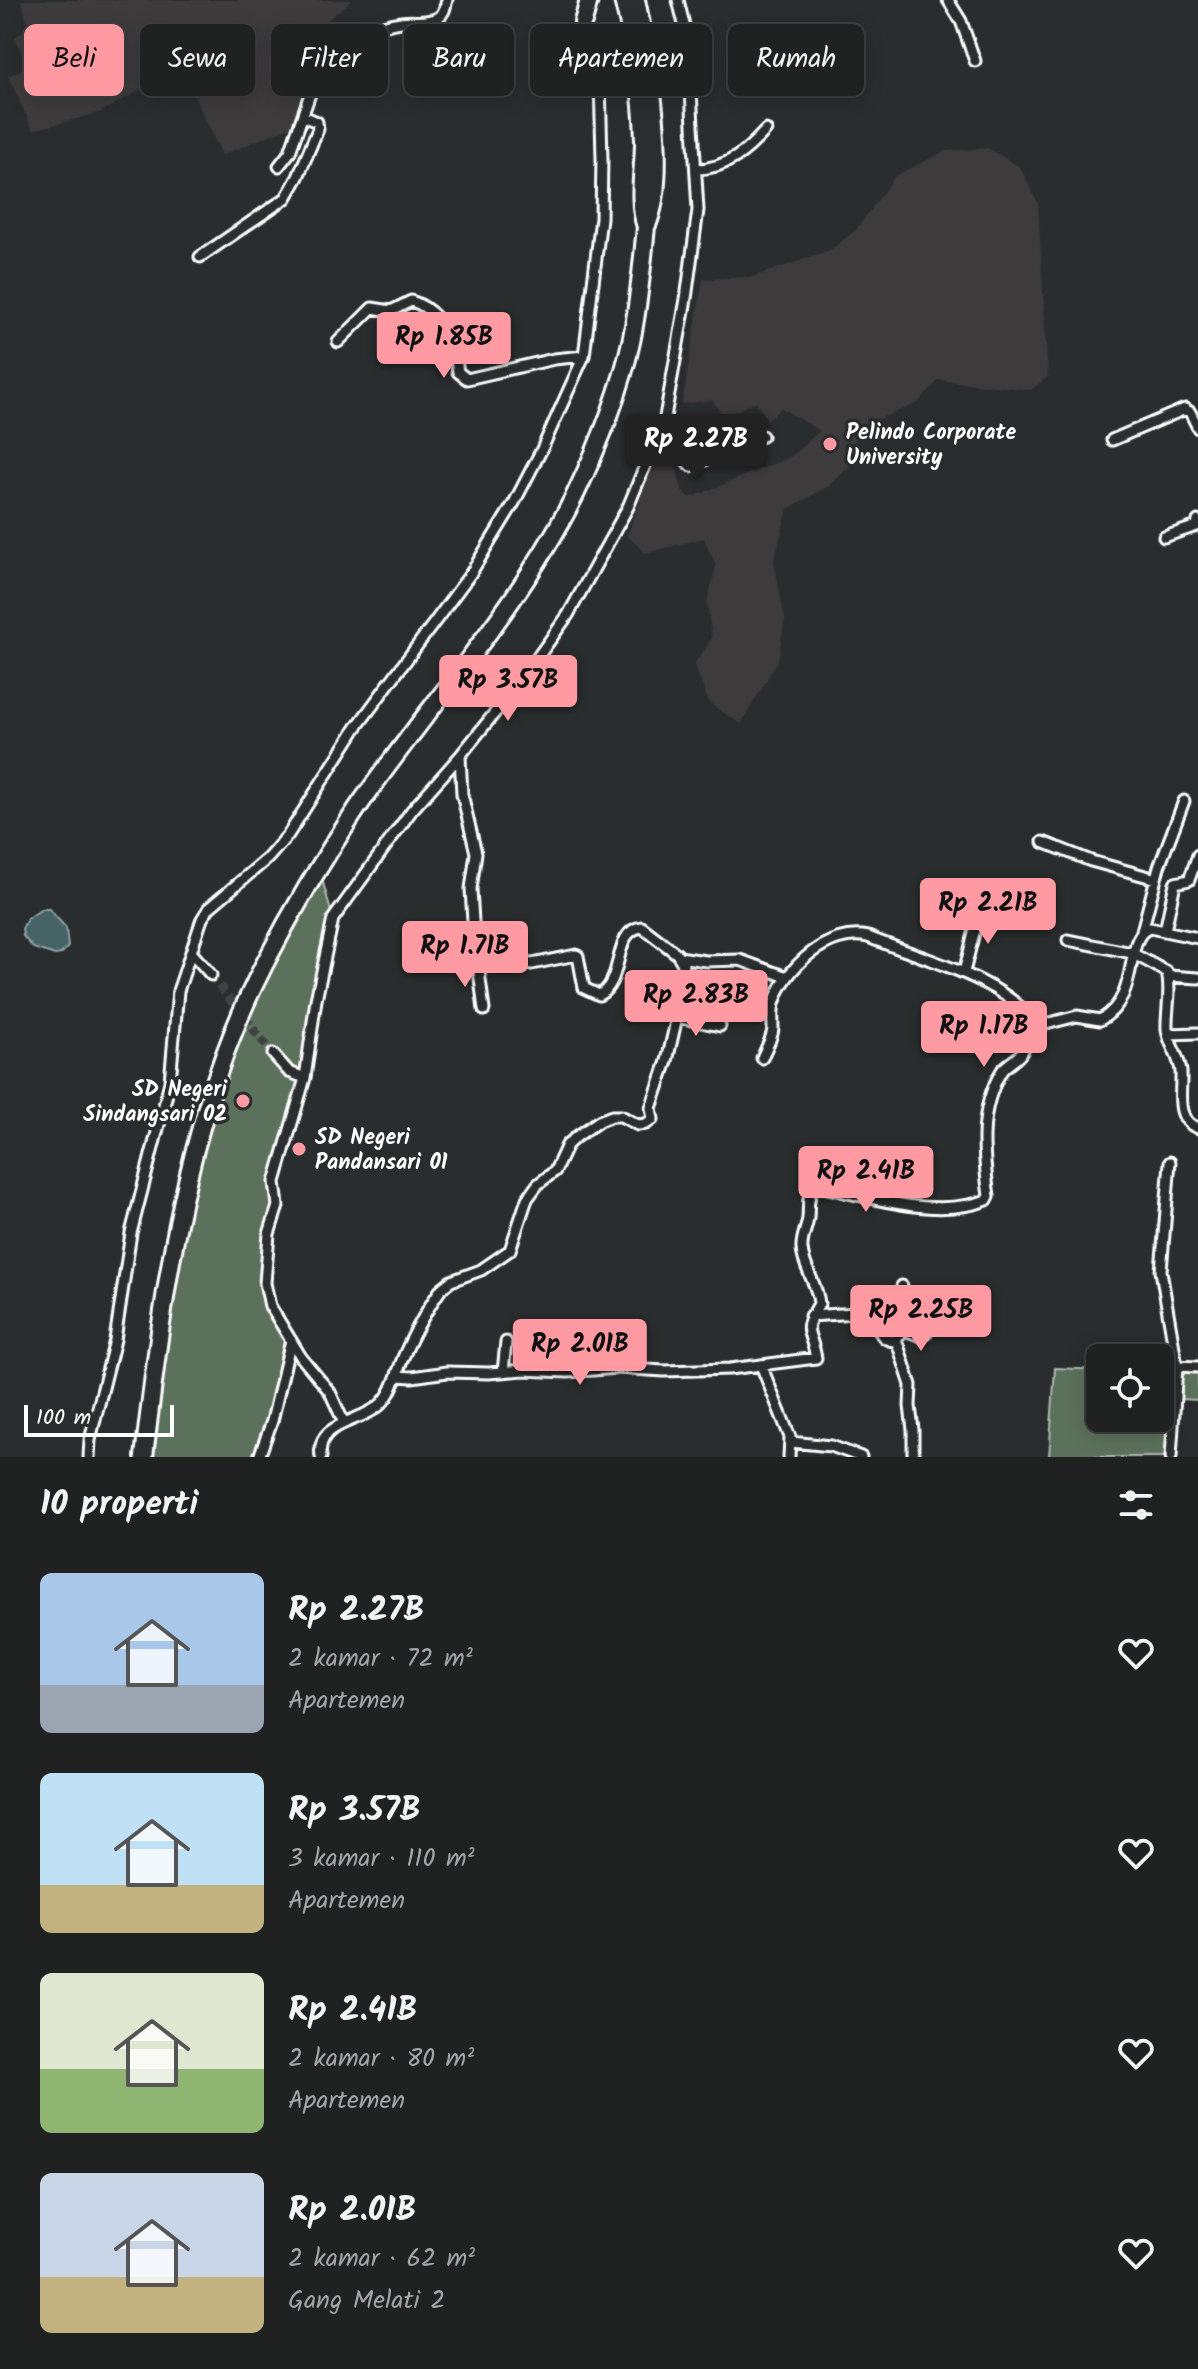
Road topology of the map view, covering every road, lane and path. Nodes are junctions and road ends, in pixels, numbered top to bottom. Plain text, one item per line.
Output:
1 (447, 0) edge
2 (586, 0) edge
3 (617, 0) edge
4 (623, 0) edge
5 (636, 0) edge
6 (678, 0) edge
7 (948, 0) edge
8 (583, 22) joint
9 (628, 24) edge
10 (629, 24) edge
11 (975, 61) dead end
12 (640, 96) edge
13 (303, 116) junction
14 (766, 130) dead end
15 (279, 166) dead end
16 (697, 169) junction
17 (646, 227) junction
18 (200, 257) dead end
19 (338, 342) dead end
20 (584, 356) junction
21 (665, 417) junction
22 (1198, 428) edge
23 (762, 436) dead end
24 (1112, 440) dead end
25 (1197, 526) edge
26 (1164, 537) dead end
27 (460, 756) junction
28 (1184, 801) dead end
29 (1043, 842) dead end
30 (1198, 855) edge
31 (1156, 879) junction
32 (980, 910) dead end
33 (1142, 931) junction
34 (1165, 931) junction
35 (1198, 938) edge
36 (1068, 940) dead end
37 (191, 952) junction
38 (1132, 953) junction
39 (679, 957) junction
40 (478, 963) junction
41 (964, 972) junction
42 (211, 975) tunnel mouth
43 (1169, 976) junction
44 (787, 977) junction
45 (1198, 978) edge
46 (484, 1010) dead end
47 (677, 1017) junction
48 (720, 1026) dead end
49 (1038, 1026) junction
50 (1198, 1033) edge
51 (1168, 1034) junction
52 (273, 1054) tunnel mouth
53 (762, 1058) dead end
54 (305, 1078) junction
55 (1198, 1128) edge
56 (1170, 1162) dead end
57 (902, 1286) dead end
58 (810, 1316) junction
59 (905, 1330) junction
60 (928, 1331) dead end
61 (896, 1339) junction
62 (291, 1340) junction
63 (506, 1342) dead end
64 (761, 1365) junction
65 (1177, 1366) junction
66 (1198, 1367) edge
67 (503, 1372) junction
68 (397, 1376) junction
69 (344, 1423) junction
70 (791, 1442) junction
71 (89, 1457) edge
72 (144, 1457) edge
73 (259, 1457) edge
74 (321, 1457) edge
75 (789, 1457) edge
76 (861, 1457) edge
77 (913, 1457) edge
78 (1171, 1457) edge

1 - 13 street
2 - 8 highway
3 - 9 highway
4 - 10 highway
5 - 17 highway
6 - 16 street
7 - 11 street
8 - 20 street
12 - 17 highway
13 - 15 street
13 - 18 street
14 - 16 street
16 - 21 street
17 - 72 highway
19 - 20 street
20 - 37 street
21 - 23 street
21 - 27 street
22 - 24 street
25 - 26 street
27 - 40 street
27 - 54 street
28 - 31 street
29 - 31 street
30 - 34 street
31 - 33 street
32 - 41 street
33 - 34 street
33 - 38 street
34 - 35 street
36 - 38 street
37 - 42 street
37 - 71 street
38 - 43 street
38 - 49 street
39 - 40 street
39 - 44 street
39 - 47 street
40 - 46 street
41 - 44 street
41 - 49 street
43 - 45 street
43 - 51 street
44 - 53 street
47 - 48 street
47 - 68 street
49 - 58 street
50 - 51 street
51 - 55 street
52 - 54 street
54 - 62 street
56 - 65 street
57 - 59 street
58 - 61 street
58 - 64 street
59 - 60 street
59 - 61 street
61 - 77 street
62 - 69 street
62 - 73 street
63 - 67 street
64 - 67 street
64 - 70 street
65 - 66 street
65 - 78 street
67 - 68 street
68 - 69 street
69 - 74 street
70 - 75 street
70 - 76 street

